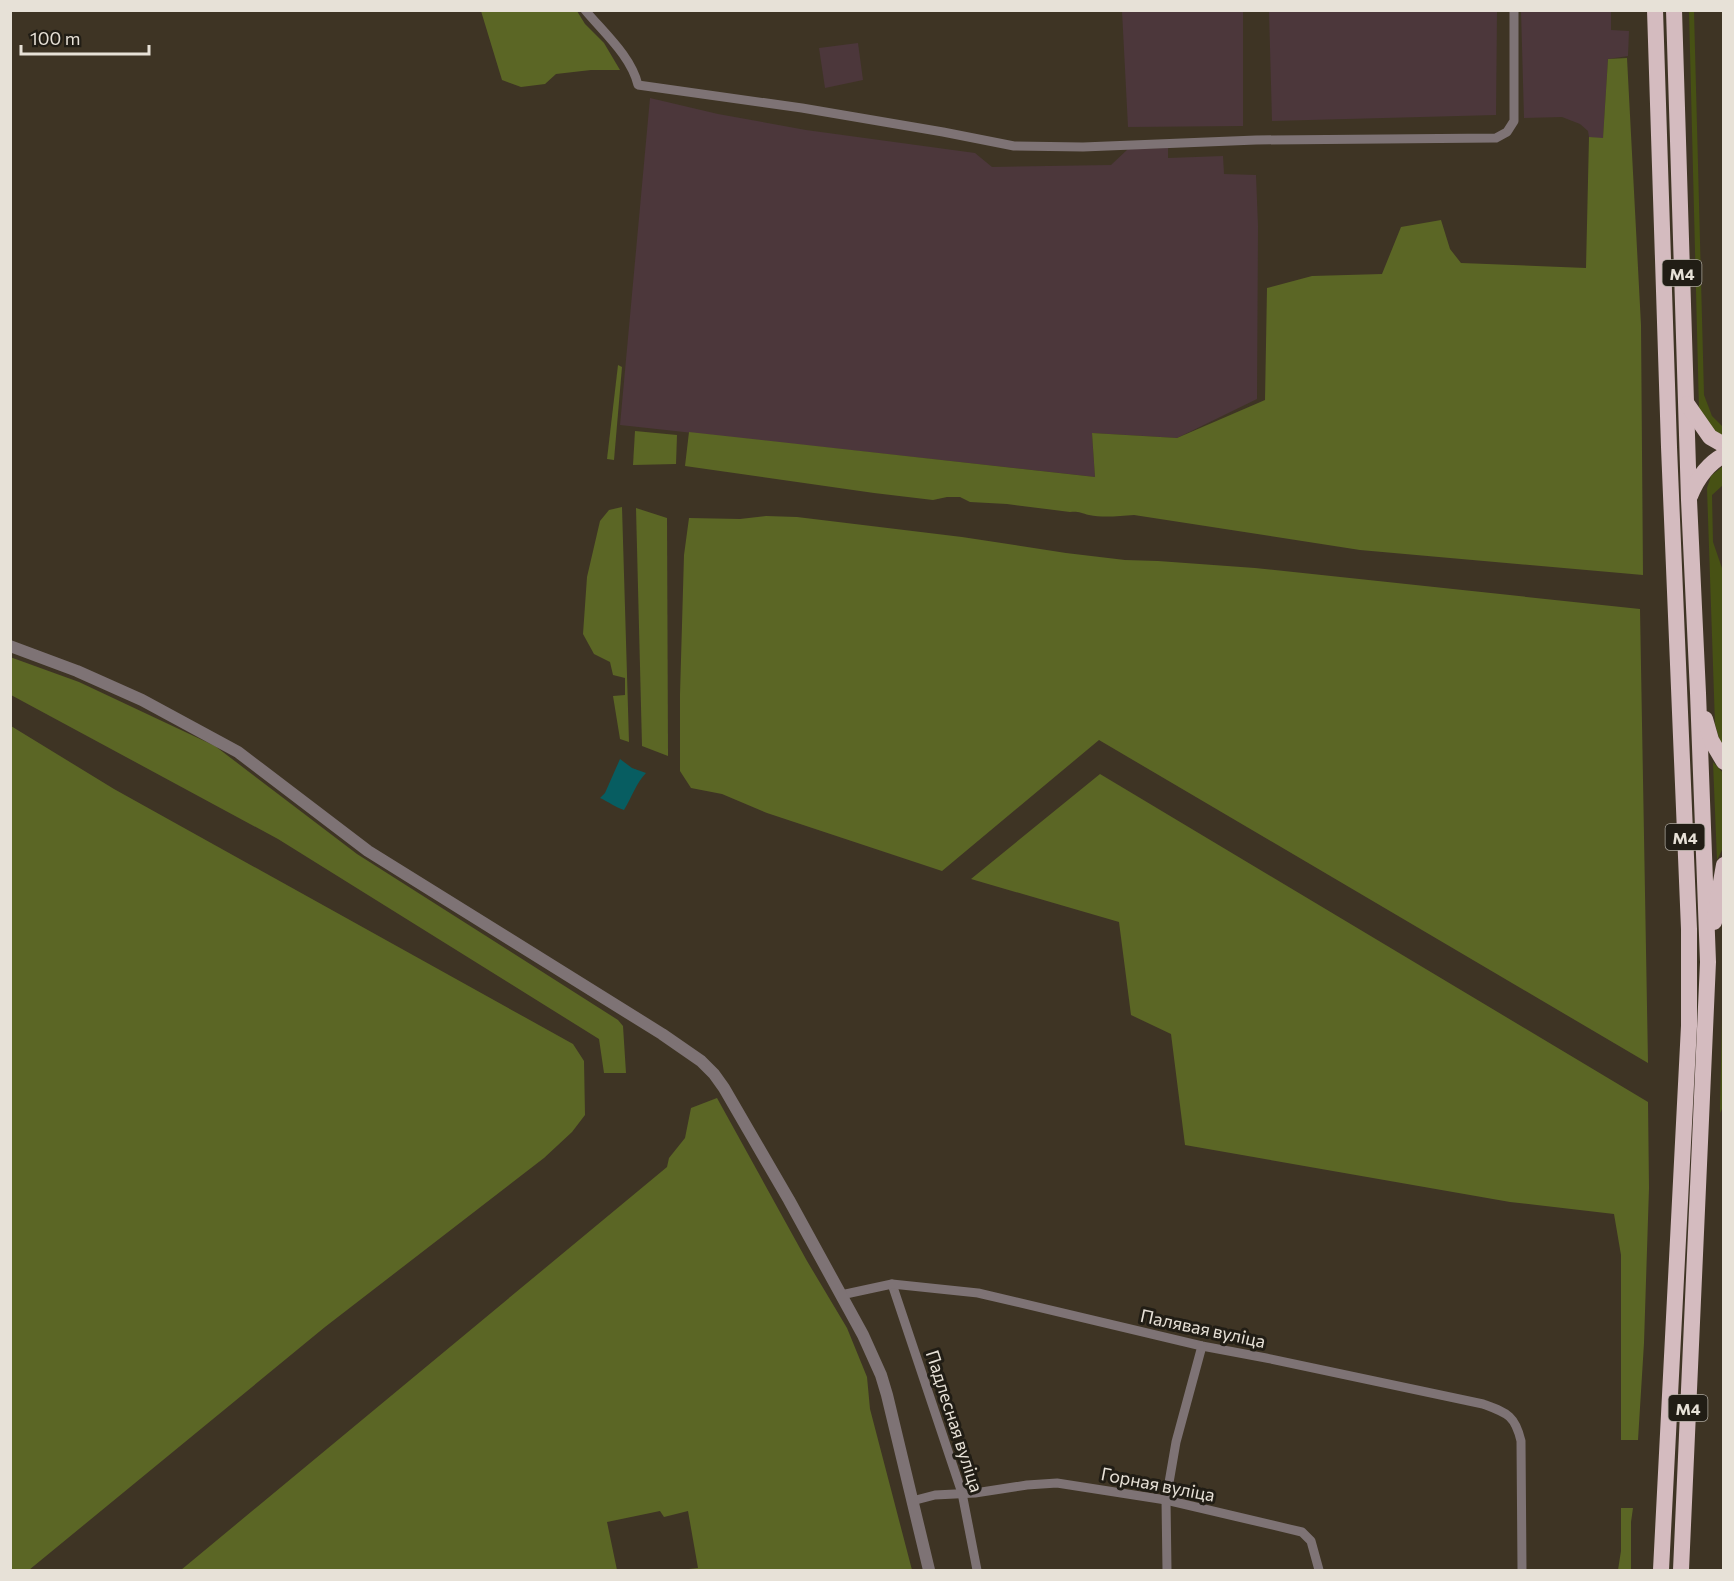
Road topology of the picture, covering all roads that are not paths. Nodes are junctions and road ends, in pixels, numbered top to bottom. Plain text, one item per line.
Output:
1 (585, 10) edge
2 (1514, 10) edge
3 (1655, 10) edge
4 (1674, 10) edge
5 (1686, 402) junction
6 (1724, 445) edge
7 (1724, 455) edge
8 (1689, 500) junction
9 (10, 646) edge
10 (1698, 693) junction
11 (1724, 762) edge
12 (1724, 865) edge
13 (1708, 962) junction
14 (892, 1284) junction
15 (842, 1294) junction
16 (1202, 1346) junction
17 (962, 1493) junction
18 (1166, 1500) junction
19 (912, 1502) junction
20 (929, 1570) edge
21 (977, 1570) edge
22 (1167, 1570) edge
23 (1319, 1570) edge
24 (1522, 1570) edge
25 (1661, 1570) edge
26 (1681, 1570) edge

1 - 2 street
3 - 25 highway, М4
4 - 5 highway, М4
5 - 6 highway
5 - 8 highway, М4
7 - 8 highway
8 - 10 highway, М4
9 - 15 street
10 - 11 highway
10 - 13 highway, М4
12 - 13 highway
13 - 26 highway, М4
14 - 15 street, Палявая вуліца
14 - 16 street, Палявая вуліца
14 - 17 street, Падлесная вуліца
15 - 19 street
16 - 18 street
16 - 24 street, Палявая вуліца
17 - 18 street, Горная вуліца
17 - 19 street, Горная вуліца
17 - 21 street, Падлесная вуліца
18 - 22 street
18 - 23 street, Горная вуліца
19 - 20 street

